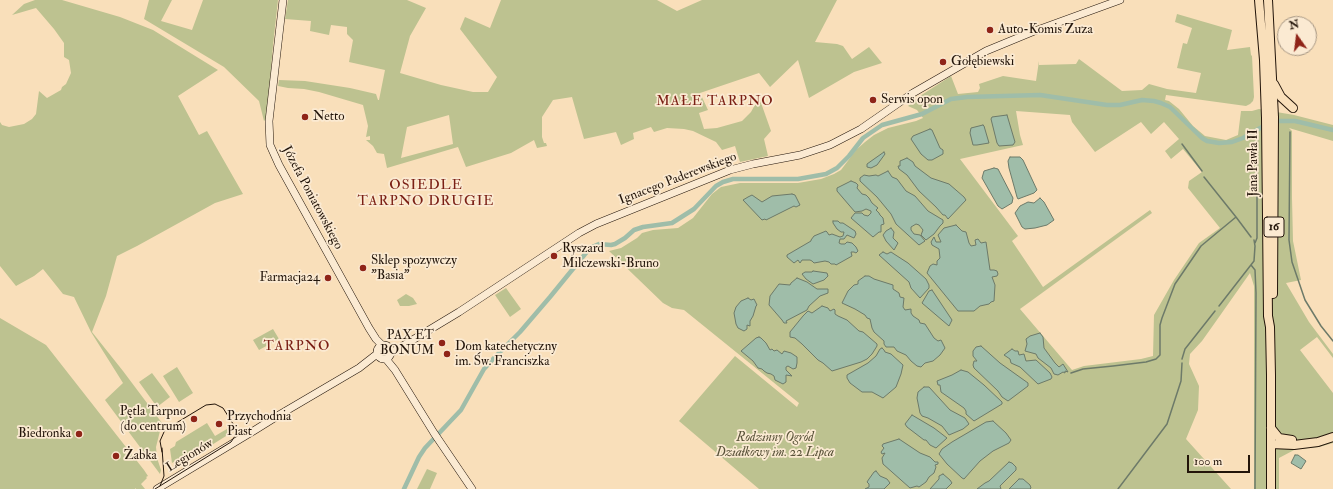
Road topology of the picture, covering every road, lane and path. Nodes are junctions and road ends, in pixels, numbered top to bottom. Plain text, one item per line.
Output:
1 (283, 0) edge
2 (1120, 0) edge
3 (1259, 0) edge
4 (1268, 0) edge
5 (1273, 81) junction
6 (1293, 108) dead end
7 (1270, 118) junction
8 (384, 353) junction
9 (1271, 428) junction
10 (1333, 437) edge
11 (1311, 442) junction
12 (1271, 444) junction
13 (157, 489) edge
14 (472, 489) edge
15 (1271, 489) edge

1 - 8 main road, Józefa Poniatowskiego
2 - 8 main road, Ignacego Paderewskiego
3 - 7 main road, Jana Pawła II / 16
4 - 5 main road, Jana Pawła II / 16
5 - 6 main road
5 - 7 main road, Jana Pawła II / 16
7 - 9 main road, Jana Pawła II / 16
8 - 13 main road, Legionów
8 - 14 main road, Józefa Poniatowskiego
9 - 11 main road
9 - 12 main road, Jana Pawła II / 16
10 - 11 main road
11 - 12 main road
12 - 15 main road, Jana Pawła II / 16

